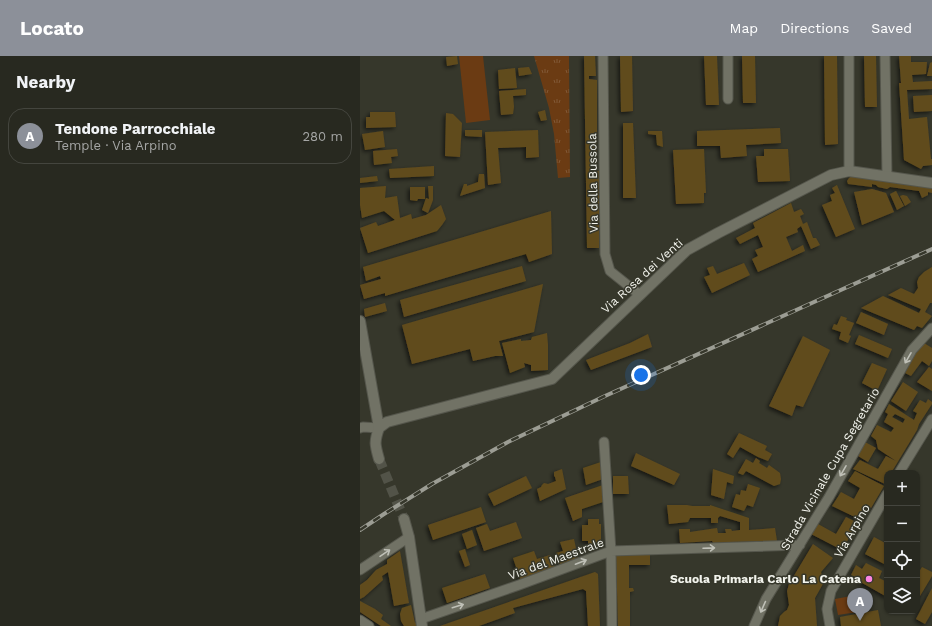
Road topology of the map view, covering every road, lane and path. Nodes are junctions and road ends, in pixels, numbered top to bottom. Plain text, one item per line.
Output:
1 (603, 56) edge
2 (728, 56) edge
3 (848, 56) edge
4 (885, 56) edge
5 (728, 99) dead end
6 (849, 171) junction
7 (887, 176) junction
8 (932, 183) edge
9 (640, 295) junction
10 (360, 321) edge
11 (932, 328) edge
12 (932, 418) edge
13 (360, 428) edge
14 (380, 428) junction
15 (604, 442) dead end
16 (380, 459) tunnel mouth
17 (901, 470) edge
18 (884, 499) edge
19 (404, 519) tunnel mouth
20 (409, 537) junction
21 (800, 545) junction
22 (611, 551) junction
23 (360, 570) edge
24 (360, 620) edge
25 (422, 622) edge
26 (369, 626) edge
27 (612, 626) edge
28 (754, 626) edge
29 (830, 626) edge

1 - 9 street, Via della Bussola
2 - 5 street
3 - 6 street
4 - 7 street
6 - 7 street, Via Rosa dei Venti
6 - 9 street, Via Rosa dei Venti
7 - 8 street, Via Rosa dei Venti
9 - 14 street, Via Rosa dei Venti
10 - 14 street
11 -> 21 street, Strada Vicinale Cupa Segretario
12 - 17 street
13 - 14 street
14 - 16 street
15 - 22 street
18 - 29 street, Via Arpino
19 - 20 street
23 -> 20 street
20 - 25 street
22 -> 21 street, Via del Maestrale
21 -> 28 street, Strada Vicinale Cupa Segretario
25 -> 22 street, Via del Maestrale
22 - 27 street
24 - 26 street

